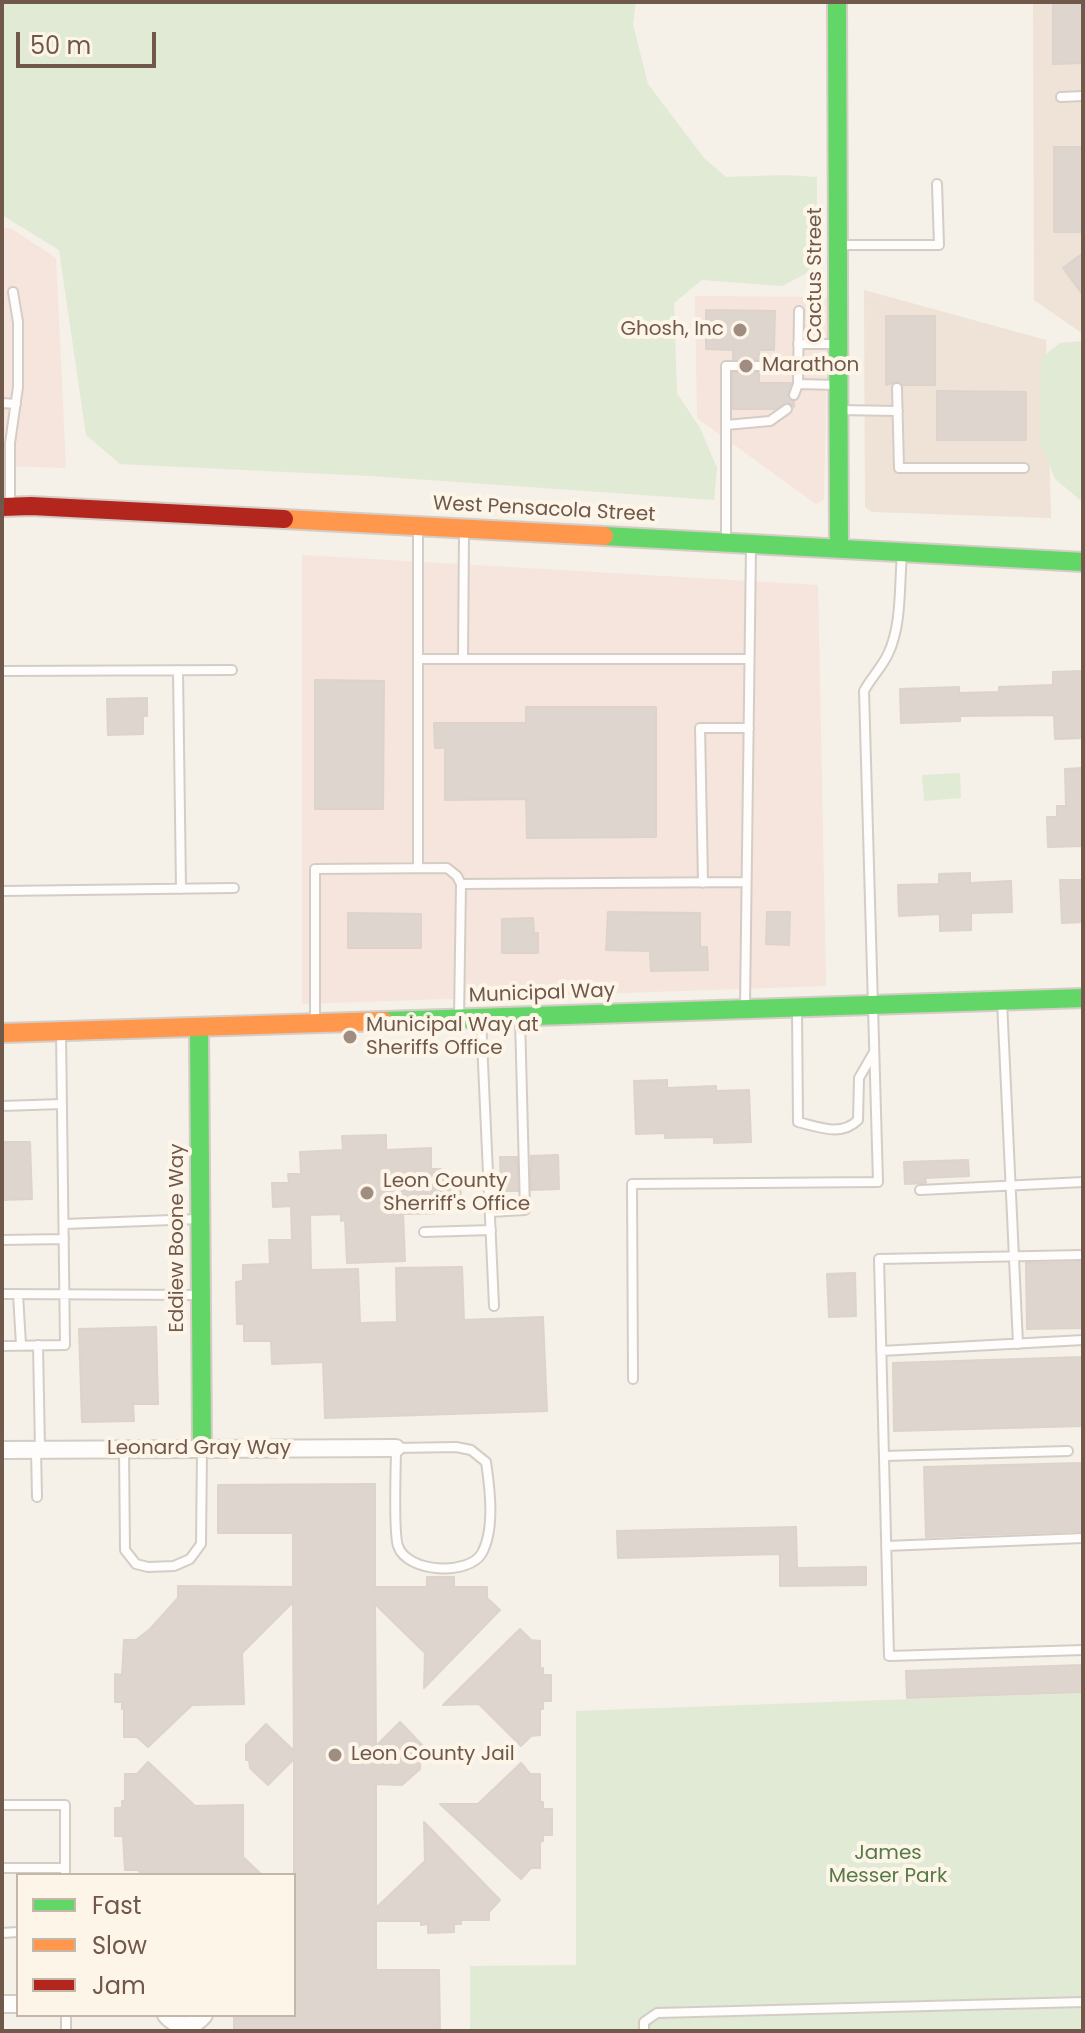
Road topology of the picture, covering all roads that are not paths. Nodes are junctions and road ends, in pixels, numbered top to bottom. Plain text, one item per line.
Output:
1 (837, 2) edge
2 (1083, 96) edge
3 (1061, 97) dead end
4 (937, 184) dead end
5 (838, 245) junction
6 (2, 293) edge
7 (799, 311) dead end
8 (798, 344) junction
9 (838, 344) junction
10 (798, 366) junction
11 (798, 384) junction
12 (838, 385) junction
13 (897, 388) dead end
14 (794, 395) dead end
15 (2, 403) edge
16 (16, 404) junction
17 (787, 409) dead end
18 (838, 410) junction
19 (898, 411) junction
20 (726, 425) junction
21 (1024, 468) dead end
22 (6, 506) edge
23 (418, 526) junction
24 (464, 528) junction
25 (726, 542) junction
26 (751, 543) junction
27 (839, 547) junction
28 (902, 551) junction
29 (1083, 562) edge
30 (418, 659) junction
31 (463, 659) junction
32 (749, 659) junction
33 (178, 670) junction
34 (232, 670) dead end
35 (2, 671) edge
36 (749, 728) junction
37 (418, 868) junction
38 (746, 882) junction
39 (703, 883) junction
40 (461, 884) junction
41 (234, 888) dead end
42 (181, 889) junction
43 (2, 891) edge
44 (1083, 998) edge
45 (1002, 1001) junction
46 (874, 1005) junction
47 (797, 1008) junction
48 (745, 1010) junction
49 (520, 1016) junction
50 (481, 1018) junction
51 (459, 1019) junction
52 (315, 1023) junction
53 (199, 1027) junction
54 (61, 1031) junction
55 (2, 1033) edge
56 (875, 1051) junction
57 (859, 1102) junction
58 (876, 1102) junction
59 (62, 1104) junction
60 (2, 1106) edge
61 (1083, 1182) edge
62 (1010, 1186) junction
63 (920, 1190) dead end
64 (490, 1212) junction
65 (200, 1219) junction
66 (64, 1224) junction
67 (491, 1230) junction
68 (424, 1232) dead end
69 (64, 1239) junction
70 (2, 1240) edge
71 (1083, 1255) edge
72 (1014, 1257) junction
73 (2, 1294) edge
74 (18, 1294) junction
75 (64, 1295) junction
76 (201, 1295) junction
77 (494, 1306) dead end
78 (1083, 1340) edge
79 (1018, 1344) junction
80 (21, 1345) junction
81 (38, 1345) junction
82 (2, 1346) edge
83 (881, 1351) junction
84 (633, 1379) dead end
85 (396, 1448) junction
86 (202, 1449) junction
87 (2, 1450) edge
88 (38, 1450) junction
89 (124, 1450) junction
90 (1068, 1451) dead end
91 (884, 1456) junction
92 (37, 1497) dead end
93 (1083, 1538) edge
94 (886, 1546) junction
95 (1083, 1650) edge
96 (2, 1805) edge
97 (2, 1868) edge
98 (65, 1871) edge
99 (1083, 2002) edge
100 (168, 2017) edge
101 (202, 2017) edge
102 (644, 2031) edge

1 - 5 street, Cactus Street
2 - 3 lane
4 - 5 lane
5 - 9 street, Cactus Street
6 - 16 lane
7 - 8 lane
8 - 9 lane
8 - 10 lane
9 - 12 street, Cactus Street
10 - 11 lane
10 - 20 lane
11 - 12 lane
11 - 14 lane
12 - 18 street, Cactus Street
13 - 19 lane
15 - 16 lane
16 - 22 lane
17 - 20 lane
18 - 19 lane
18 - 27 street, Cactus Street
19 - 21 lane
20 - 25 lane
22 - 23 street, West Pensacola Street
23 - 24 street, West Pensacola Street
23 - 30 lane
24 - 25 street, West Pensacola Street
24 - 31 lane
25 - 26 street, West Pensacola Street
26 - 27 street, West Pensacola Street
26 - 32 lane
27 - 28 street, West Pensacola Street
28 - 29 street, West Pensacola Street
28 - 46 lane
30 - 31 lane
30 - 37 lane
31 - 32 lane
32 - 36 lane
33 - 34 lane
33 - 35 lane
33 - 42 lane
36 - 38 lane
36 - 39 lane
37 - 40 lane
37 - 52 lane
38 - 39 lane
38 - 48 lane
39 - 40 lane
40 - 51 lane
41 - 42 lane
42 - 43 lane
44 - 45 street, Municipal Way
45 - 46 street, Municipal Way
45 - 62 lane
46 - 47 street, Municipal Way
46 - 56 lane
47 - 48 street, Municipal Way
47 - 57 lane
48 - 49 street, Municipal Way
49 - 50 street, Municipal Way
49 - 64 lane
50 - 51 street, Municipal Way
50 - 64 lane
51 - 52 street, Municipal Way
52 - 53 street, Municipal Way
53 - 54 street, Municipal Way
53 - 65 street, Eddiew Boone Way
54 - 55 street, Municipal Way
54 - 59 lane
56 - 57 lane
56 - 58 lane
57 - 58 lane
58 - 84 lane
59 - 60 lane
59 - 66 lane
61 - 62 lane
62 - 63 lane
62 - 72 lane
64 - 67 lane
65 - 66 lane
65 - 76 street, Eddiew Boone Way
66 - 69 lane
67 - 68 lane
67 - 77 lane
69 - 70 lane
69 - 75 lane
71 - 72 lane
72 - 79 lane
72 - 83 lane
73 - 74 lane
74 - 75 lane
74 - 80 lane
75 - 76 lane
75 - 81 lane
76 - 86 street, Eddiew Boone Way
78 - 79 lane
79 - 83 lane
80 - 81 lane
80 - 82 lane
81 - 88 lane
83 - 91 lane
85 - 85 lane
85 - 86 street, Leonard Gray Way
86 - 89 street, Leonard Gray Way
86 - 89 lane
87 - 88 street, Leonard Gray Way
88 - 89 street, Leonard Gray Way
88 - 92 lane
90 - 91 lane
91 - 94 lane
93 - 94 lane
94 - 95 lane
96 - 98 lane
97 - 98 lane
99 - 102 lane
100 - 101 street

